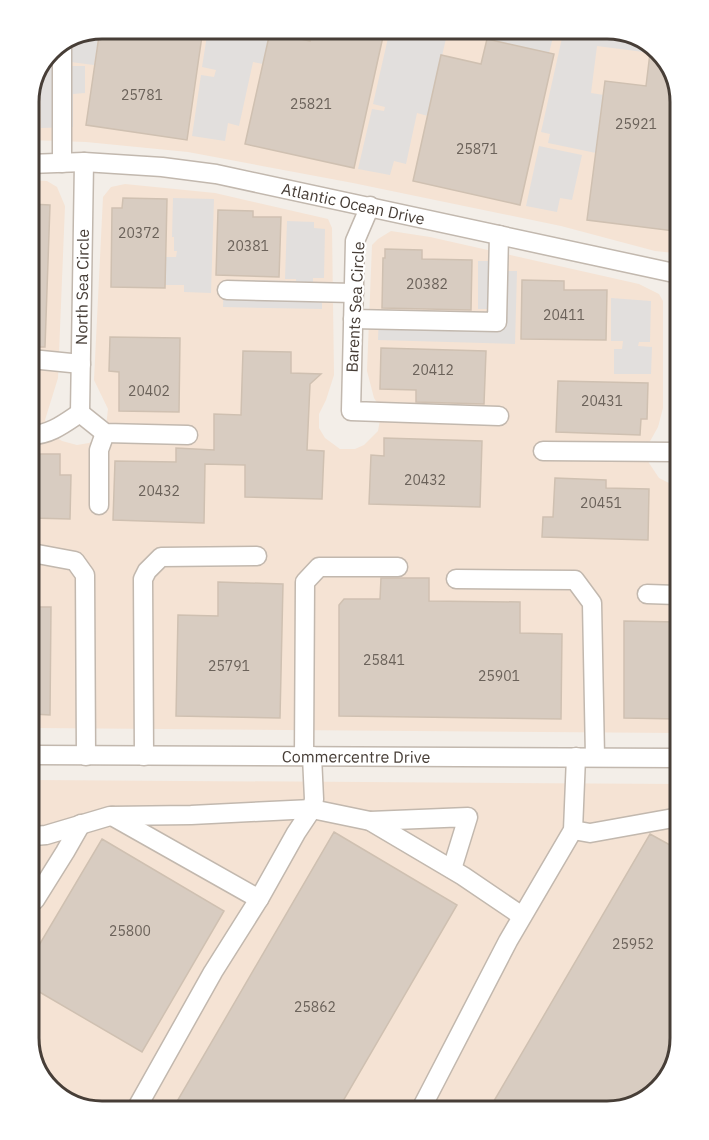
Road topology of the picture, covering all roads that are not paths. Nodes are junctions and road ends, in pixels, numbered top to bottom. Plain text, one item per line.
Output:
1 (62, 54) edge
2 (84, 162) junction
3 (62, 163) junction
4 (39, 164) edge
5 (370, 206) junction
6 (499, 235) junction
7 (670, 272) edge
8 (227, 290) dead end
9 (354, 292) junction
10 (353, 319) junction
11 (39, 360) edge
12 (81, 364) junction
13 (80, 413) junction
14 (499, 416) dead end
15 (105, 433) junction
16 (39, 435) edge
17 (188, 435) dead end
18 (543, 451) dead end
19 (670, 452) edge
20 (99, 505) dead end
21 (39, 554) edge
22 (257, 556) dead end
23 (398, 567) dead end
24 (456, 579) dead end
25 (647, 594) dead end
26 (670, 595) edge
27 (39, 755) edge
28 (86, 756) junction
29 (144, 756) junction
30 (308, 756) junction
31 (576, 757) junction
32 (595, 757) junction
33 (670, 758) edge
34 (312, 809) junction
35 (110, 816) junction
36 (670, 819) edge
37 (370, 821) junction
38 (81, 825) junction
39 (573, 830) junction
40 (39, 836) edge
41 (452, 869) junction
42 (39, 894) edge
43 (259, 899) junction
44 (522, 916) junction
45 (141, 1101) edge
46 (425, 1101) edge

1 - 3 street
2 - 3 street, Atlantic Ocean Drive
2 - 5 street, Atlantic Ocean Drive
2 - 12 street, North Sea Circle
3 - 4 street, Atlantic Ocean Drive
5 - 6 street, Atlantic Ocean Drive
5 - 9 street, Barents Sea Circle
6 - 7 street, Atlantic Ocean Drive
6 - 10 street
8 - 9 street
9 - 10 street, Barents Sea Circle
10 - 14 street, Barents Sea Circle
11 - 12 street
12 - 13 street, North Sea Circle
13 - 15 street
13 - 16 street
15 - 17 street
15 - 20 street
18 - 19 street
21 - 28 street
22 - 29 street
23 - 30 street
24 - 32 street
25 - 26 street
27 - 28 street, Commercentre Drive
28 - 29 street, Commercentre Drive
29 - 30 street, Commercentre Drive
30 - 31 street, Commercentre Drive
30 - 34 street
31 - 32 street, Commercentre Drive
31 - 39 street
32 - 33 street, Commercentre Drive
34 - 35 street
34 - 37 street
34 - 43 street
35 - 38 street
35 - 43 street
36 - 39 street
37 - 41 street
37 - 41 street
38 - 40 street
38 - 42 street
39 - 44 street
41 - 44 street
43 - 45 street
44 - 46 street

